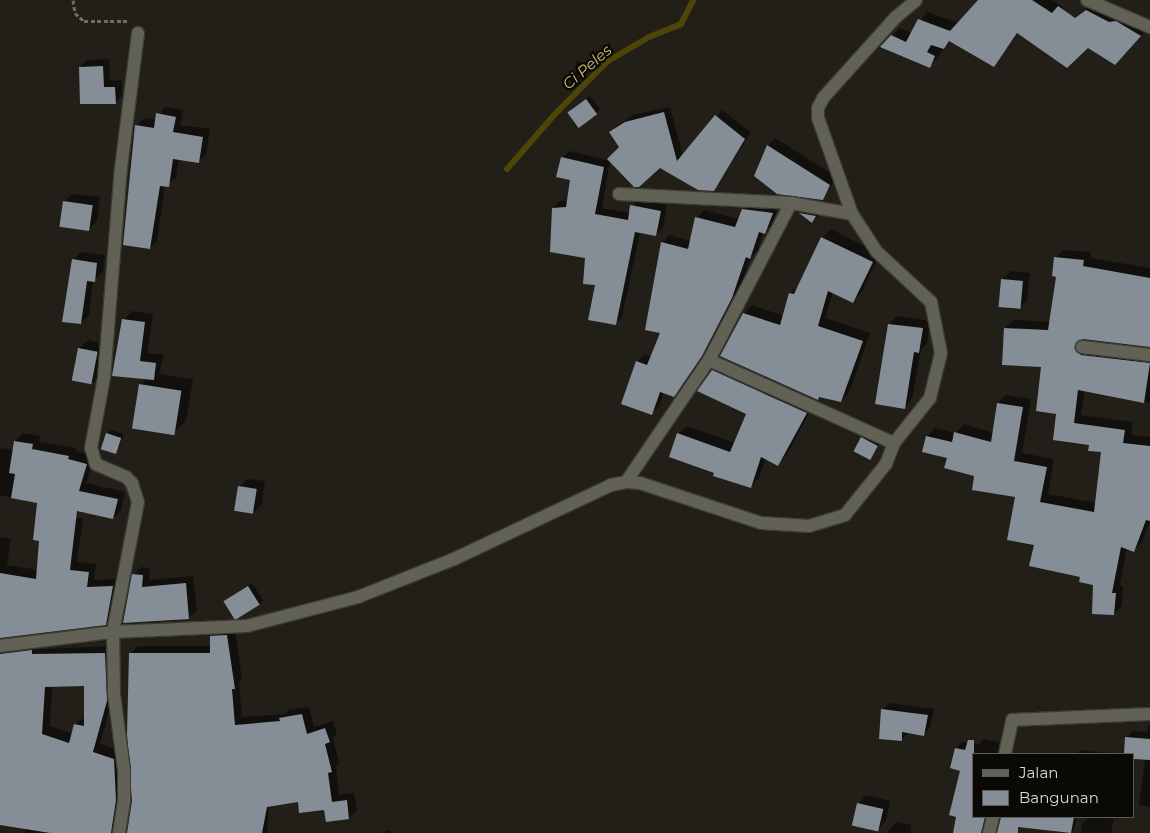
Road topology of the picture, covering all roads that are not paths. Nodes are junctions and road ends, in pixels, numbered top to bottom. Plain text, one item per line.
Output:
1 (916, 0) edge
2 (1087, 0) edge
3 (1150, 27) edge
4 (138, 33) road end
5 (619, 194) dead end
6 (791, 203) junction
7 (852, 214) junction
8 (1082, 347) dead end
9 (1150, 355) edge
10 (709, 360) junction
11 (894, 443) junction
12 (626, 482) junction
13 (113, 632) junction
14 (0, 646) edge
15 (1150, 714) edge
16 (1005, 753) edge
17 (993, 818) edge
18 (119, 833) edge
19 (989, 833) edge

1 - 7 street
2 - 3 street
4 - 13 street
5 - 6 street
6 - 7 street
6 - 10 street
7 - 11 street
8 - 9 street
10 - 11 street
10 - 12 street
11 - 12 street
12 - 13 street
13 - 14 street
13 - 18 street
15 - 16 street
17 - 19 street

